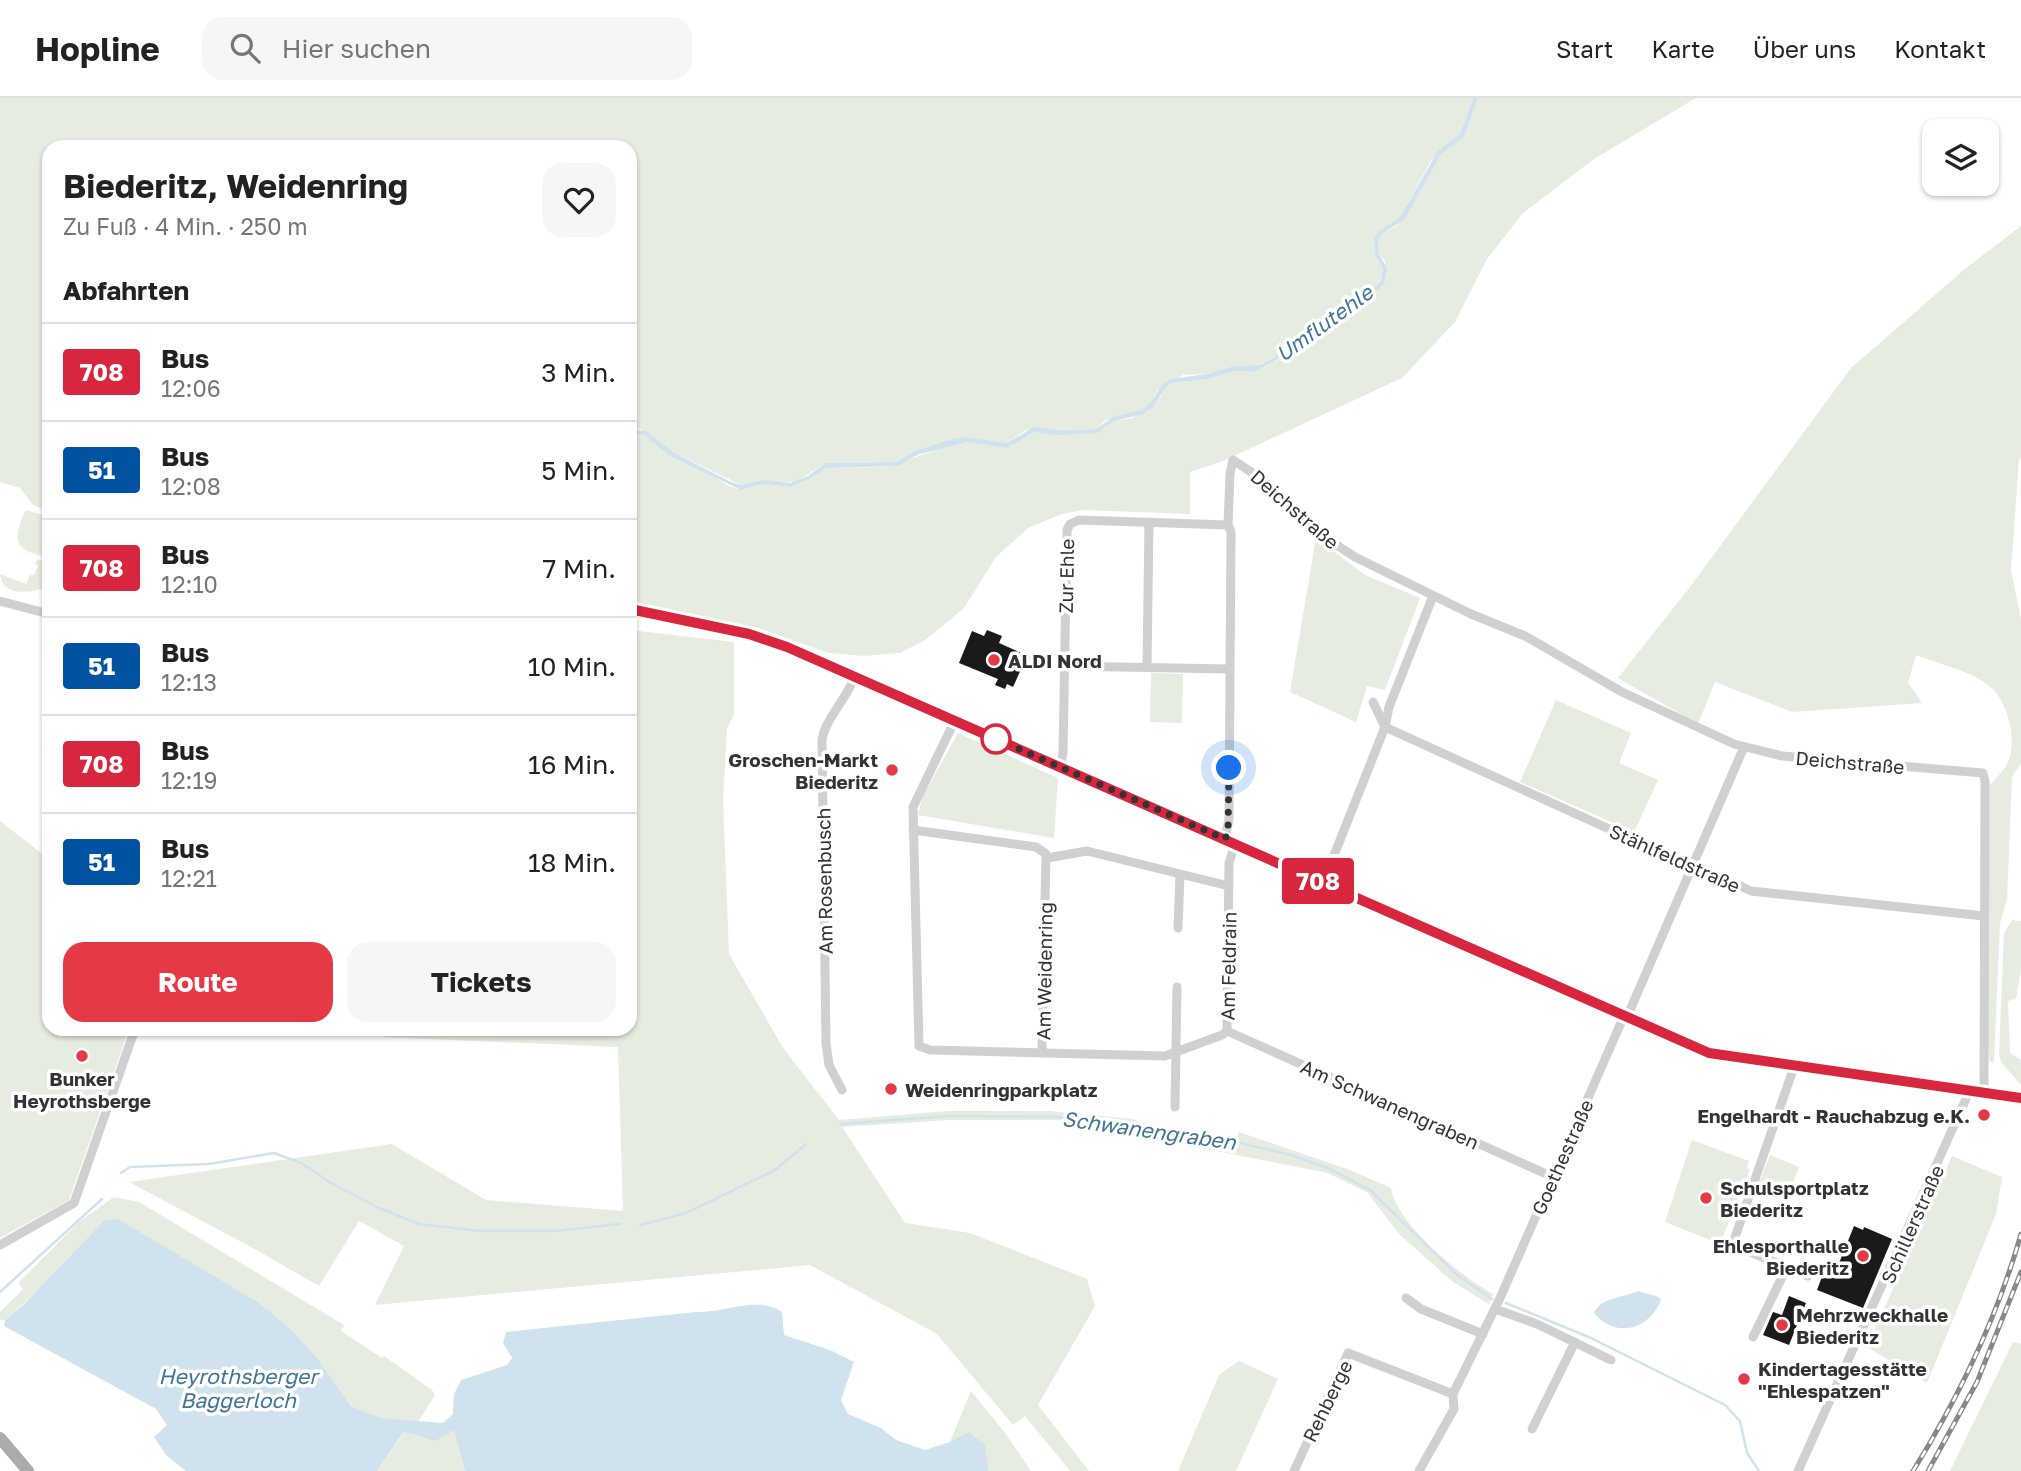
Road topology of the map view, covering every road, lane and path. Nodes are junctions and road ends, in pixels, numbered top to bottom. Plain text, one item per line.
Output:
1 (1149, 522) junction
2 (1228, 525) junction
3 (1433, 596) junction
4 (0, 601) edge
5 (637, 610) edge
6 (42, 612) edge
7 (1065, 666) junction
8 (1147, 667) junction
9 (1229, 669) junction
10 (855, 676) junction
11 (1373, 702) dead end
12 (955, 720) junction
13 (1385, 727) junction
14 (1744, 747) junction
15 (1060, 767) junction
16 (913, 830) junction
17 (1225, 839) junction
18 (1235, 844) junction
19 (1047, 858) junction
20 (1693, 865) junction
21 (1181, 875) junction
22 (1323, 883) junction
23 (1229, 886) junction
24 (1984, 916) junction
25 (1178, 928) dead end
26 (1177, 987) dead end
27 (1625, 1017) junction
28 (1227, 1031) junction
29 (133, 1036) edge
30 (1042, 1053) junction
31 (1176, 1053) junction
32 (1794, 1067) junction
33 (842, 1090) dead end
34 (1970, 1090) junction
35 (1984, 1092) junction
36 (2021, 1098) edge
37 (1175, 1107) dead end
38 (1553, 1177) junction
39 (0, 1245) edge
40 (1787, 1268) junction
41 (1808, 1276) dead end
42 (1406, 1298) dead end
43 (1495, 1309) junction
44 (1483, 1334) junction
45 (1753, 1337) dead end
46 (1575, 1342) junction
47 (1611, 1360) dead end
48 (1453, 1394) junction
49 (1532, 1429) dead end
50 (0, 1438) edge
51 (28, 1471) edge
52 (1294, 1471) edge
53 (1419, 1471) edge
54 (1798, 1471) edge

1 - 2 street, Zur Ehle
1 - 7 street, Zur Ehle
1 - 8 street
2 - 3 street, Deichstraße
2 - 9 street
3 - 13 street
3 - 14 street, Deichstraße
4 - 6 street
5 - 10 street
7 - 8 street
7 - 15 street, Zur Ehle
8 - 9 street
9 - 17 street
10 - 12 street
10 - 33 street, Am Rosenbusch
11 - 13 street
12 - 15 street
12 - 16 street, Am Weidenring
13 - 20 street, Stählfeldstraße
13 - 22 street
14 - 20 street, Goethestraße
14 - 24 street, Deichstraße
15 - 17 street
16 - 19 street
16 - 30 street, Am Weidenring
17 - 18 street
18 - 22 street
18 - 23 street, Am Feldrain
19 - 21 street, Am Feldrain
19 - 30 street, Am Weidenring
20 - 24 street, Stählfeldstraße
20 - 27 street, Goethestraße
21 - 23 street, Am Feldrain
21 - 25 street
22 - 27 street
23 - 28 street, Am Feldrain
24 - 35 street, Deichstraße
26 - 31 street
27 - 32 street
27 - 38 street, Goethestraße
28 - 31 street, Am Feldrain
28 - 38 street, Am Schwanengraben
29 - 39 street
30 - 31 street, Am Feldrain
31 - 37 street
32 - 34 street
32 - 40 street
34 - 35 street
34 - 54 street, Schillerstraße
35 - 36 street
38 - 43 street, Goethestraße
40 - 41 street
40 - 45 street
42 - 44 street
43 - 44 street
43 - 46 street
44 - 48 street
46 - 47 street
46 - 49 street
48 - 52 street, Rehberge
48 - 53 street
50 - 51 main road

